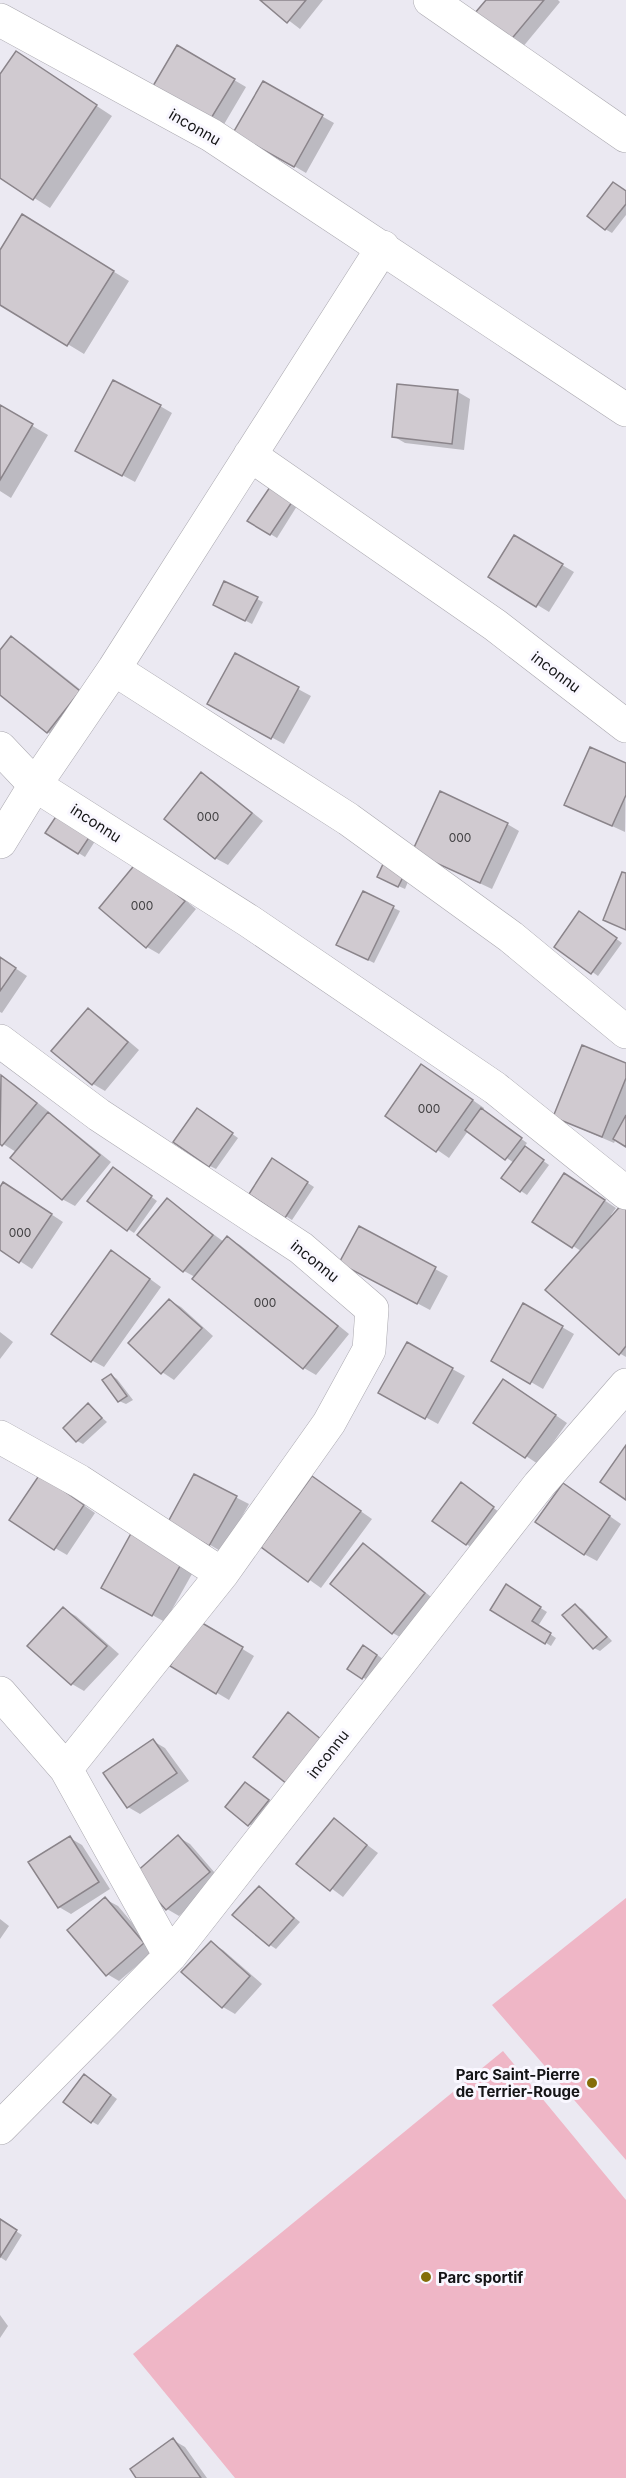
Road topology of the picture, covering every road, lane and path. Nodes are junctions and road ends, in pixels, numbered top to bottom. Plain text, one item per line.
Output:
1 (430, 0) edge
2 (0, 20) edge
3 (626, 136) edge
4 (383, 247) junction
5 (626, 410) edge
6 (250, 455) junction
7 (114, 669) junction
8 (626, 726) edge
9 (0, 748) edge
10 (35, 785) junction
11 (0, 843) edge
12 (626, 1032) edge
13 (0, 1041) edge
14 (626, 1193) edge
15 (626, 1385) edge
16 (0, 1437) edge
17 (222, 1574) junction
18 (0, 1693) edge
19 (66, 1769) junction
20 (170, 1956) junction
21 (0, 2128) edge

1 - 3 street
2 - 4 street, inconnu
4 - 5 street, inconnu
4 - 6 street
6 - 7 street
6 - 8 street, inconnu
7 - 10 street
7 - 12 street
9 - 10 street, inconnu
10 - 11 street
10 - 14 street, inconnu
13 - 17 street, inconnu
15 - 20 street, inconnu
16 - 17 street
17 - 19 street, inconnu
18 - 19 street
19 - 20 street
20 - 21 street, inconnu

